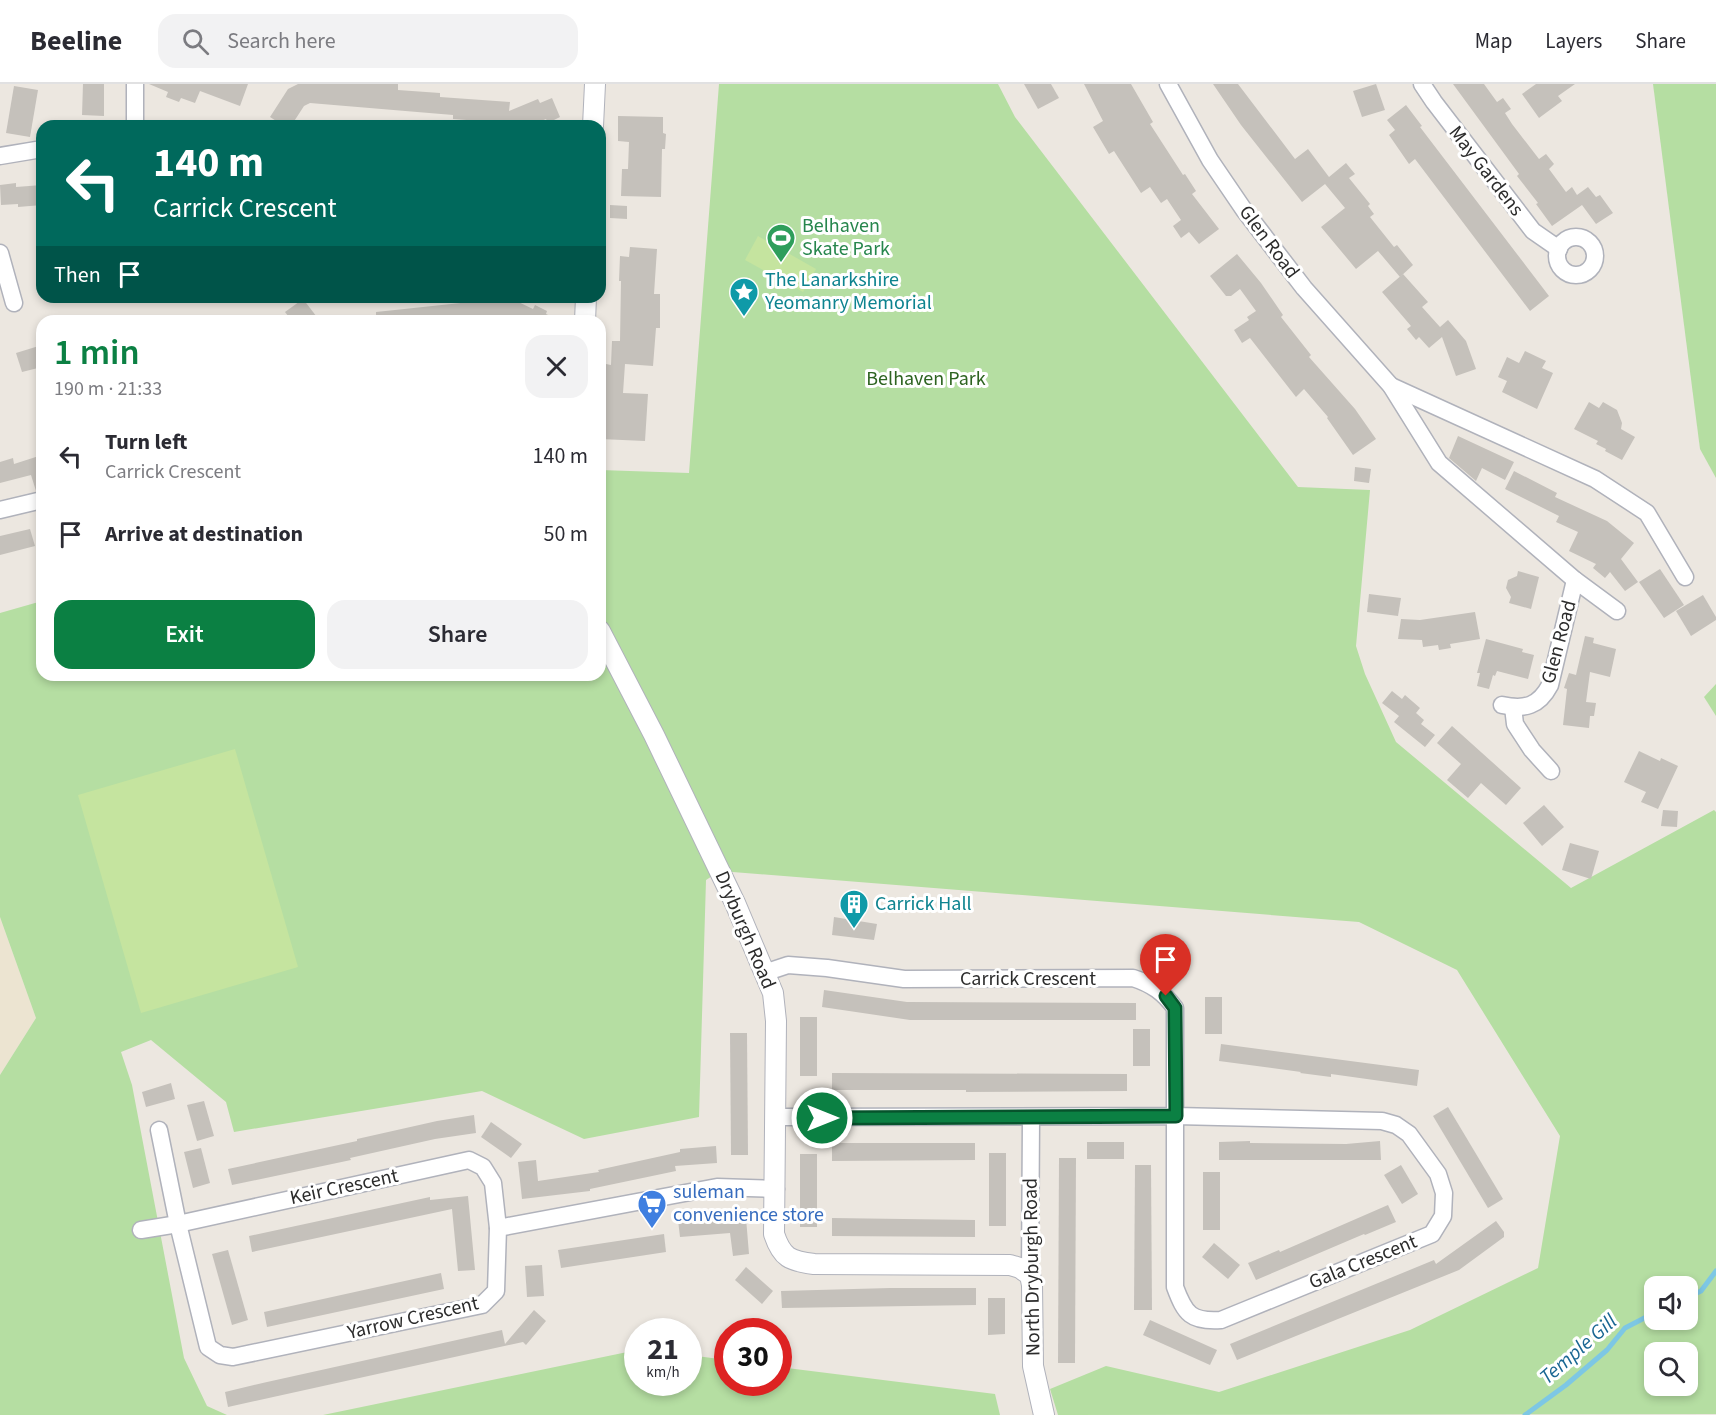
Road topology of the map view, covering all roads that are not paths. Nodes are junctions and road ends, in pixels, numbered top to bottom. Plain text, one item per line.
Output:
1 (135, 84) edge
2 (595, 84) edge
3 (1168, 84) edge
4 (1422, 84) edge
5 (135, 120) edge
6 (594, 120) edge
7 (36, 150) edge
8 (0, 156) edge
9 (1559, 249) dead end
10 (0, 253) edge
11 (14, 303) dead end
12 (1391, 386) junction
13 (36, 501) edge
14 (0, 510) edge
15 (1685, 577) dead end
16 (1575, 580) junction
17 (1617, 611) dead end
18 (606, 643) edge
19 (1551, 771) dead end
20 (764, 973) junction
21 (1176, 1116) junction
22 (776, 1118) junction
23 (1031, 1118) junction
24 (159, 1130) dead end
25 (776, 1189) junction
26 (178, 1224) junction
27 (498, 1228) junction
28 (141, 1230) dead end
29 (1030, 1275) junction
30 (1044, 1415) edge

1 - 5 street
2 - 6 street
3 - 12 street, Glen Road
4 - 9 street, May Gardens
7 - 8 street
10 - 11 street
12 - 15 street, Glen Road
12 - 16 street, Glen Road
13 - 14 street
16 - 17 street, Glen Road
16 - 19 street, Glen Road
18 - 20 street, Dryburgh Road
20 - 21 street, Carrick Crescent
20 - 22 street, Dryburgh Road
21 - 21 street, Gala Crescent
21 - 23 street, Gala Crescent
22 - 23 street, Gala Crescent
22 - 25 street, Dryburgh Road
23 - 29 street, North Dryburgh Road
24 - 26 street, Yarrow Crescent
25 - 27 street
25 - 29 street, Dryburgh Road
26 - 27 street, Keir Crescent
26 - 27 street, Yarrow Crescent
26 - 28 street, Keir Crescent
29 - 30 street, North Dryburgh Road

